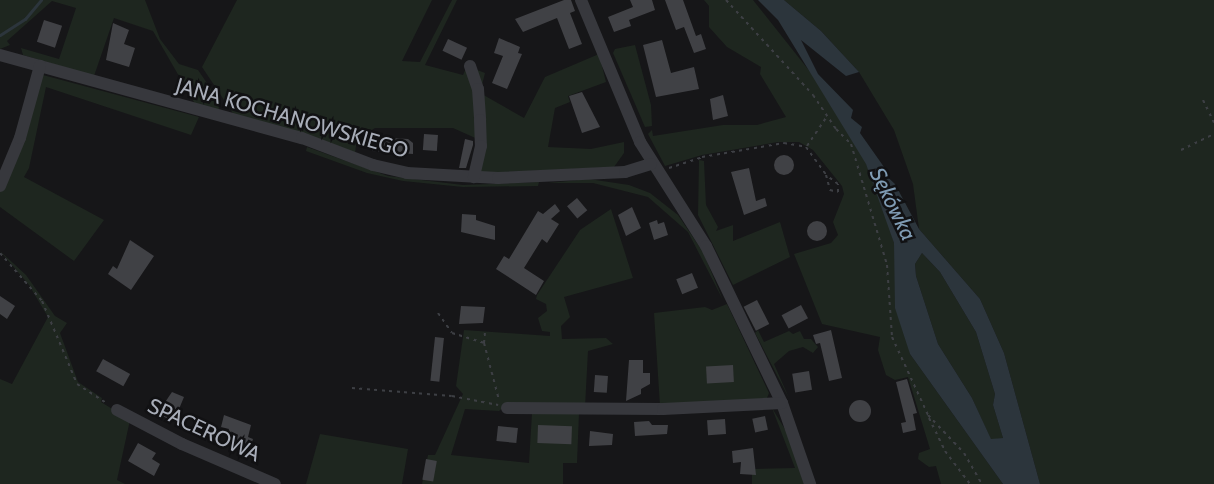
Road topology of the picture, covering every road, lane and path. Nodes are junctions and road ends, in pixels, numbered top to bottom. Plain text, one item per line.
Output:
1 (581, 0) edge
2 (726, 0) edge
3 (0, 55) edge
4 (40, 66) junction
5 (470, 66) dead end
6 (1203, 100) dead end
7 (827, 116) junction
8 (1214, 123) edge
9 (1214, 134) edge
10 (806, 147) junction
11 (1181, 150) dead end
12 (651, 164) junction
13 (826, 175) junction
14 (474, 177) junction
15 (0, 186) edge
16 (0, 253) edge
17 (438, 313) dead end
18 (485, 332) dead end
19 (484, 343) junction
20 (352, 388) dead end
21 (782, 403) junction
22 (507, 408) junction
23 (117, 410) joint
24 (928, 415) junction
25 (275, 484) edge
26 (810, 484) edge
27 (970, 484) edge
28 (982, 484) edge

1 - 12 street
2 - 7 path
3 - 4 street, JANA KOCHANOWSKIEGO
4 - 14 street, JANA KOCHANOWSKIEGO
4 - 15 street
5 - 14 street
6 - 8 path
7 - 10 path
7 - 24 path
9 - 11 path
10 - 12 path
10 - 13 path
12 - 14 street, JANA KOCHANOWSKIEGO
12 - 21 street
13 - 13 path
16 - 23 path
17 - 19 path
18 - 19 path
19 - 22 path
20 - 22 path
21 - 22 street
21 - 26 street
23 - 25 street, SPACEROWA
24 - 27 path
24 - 28 path

